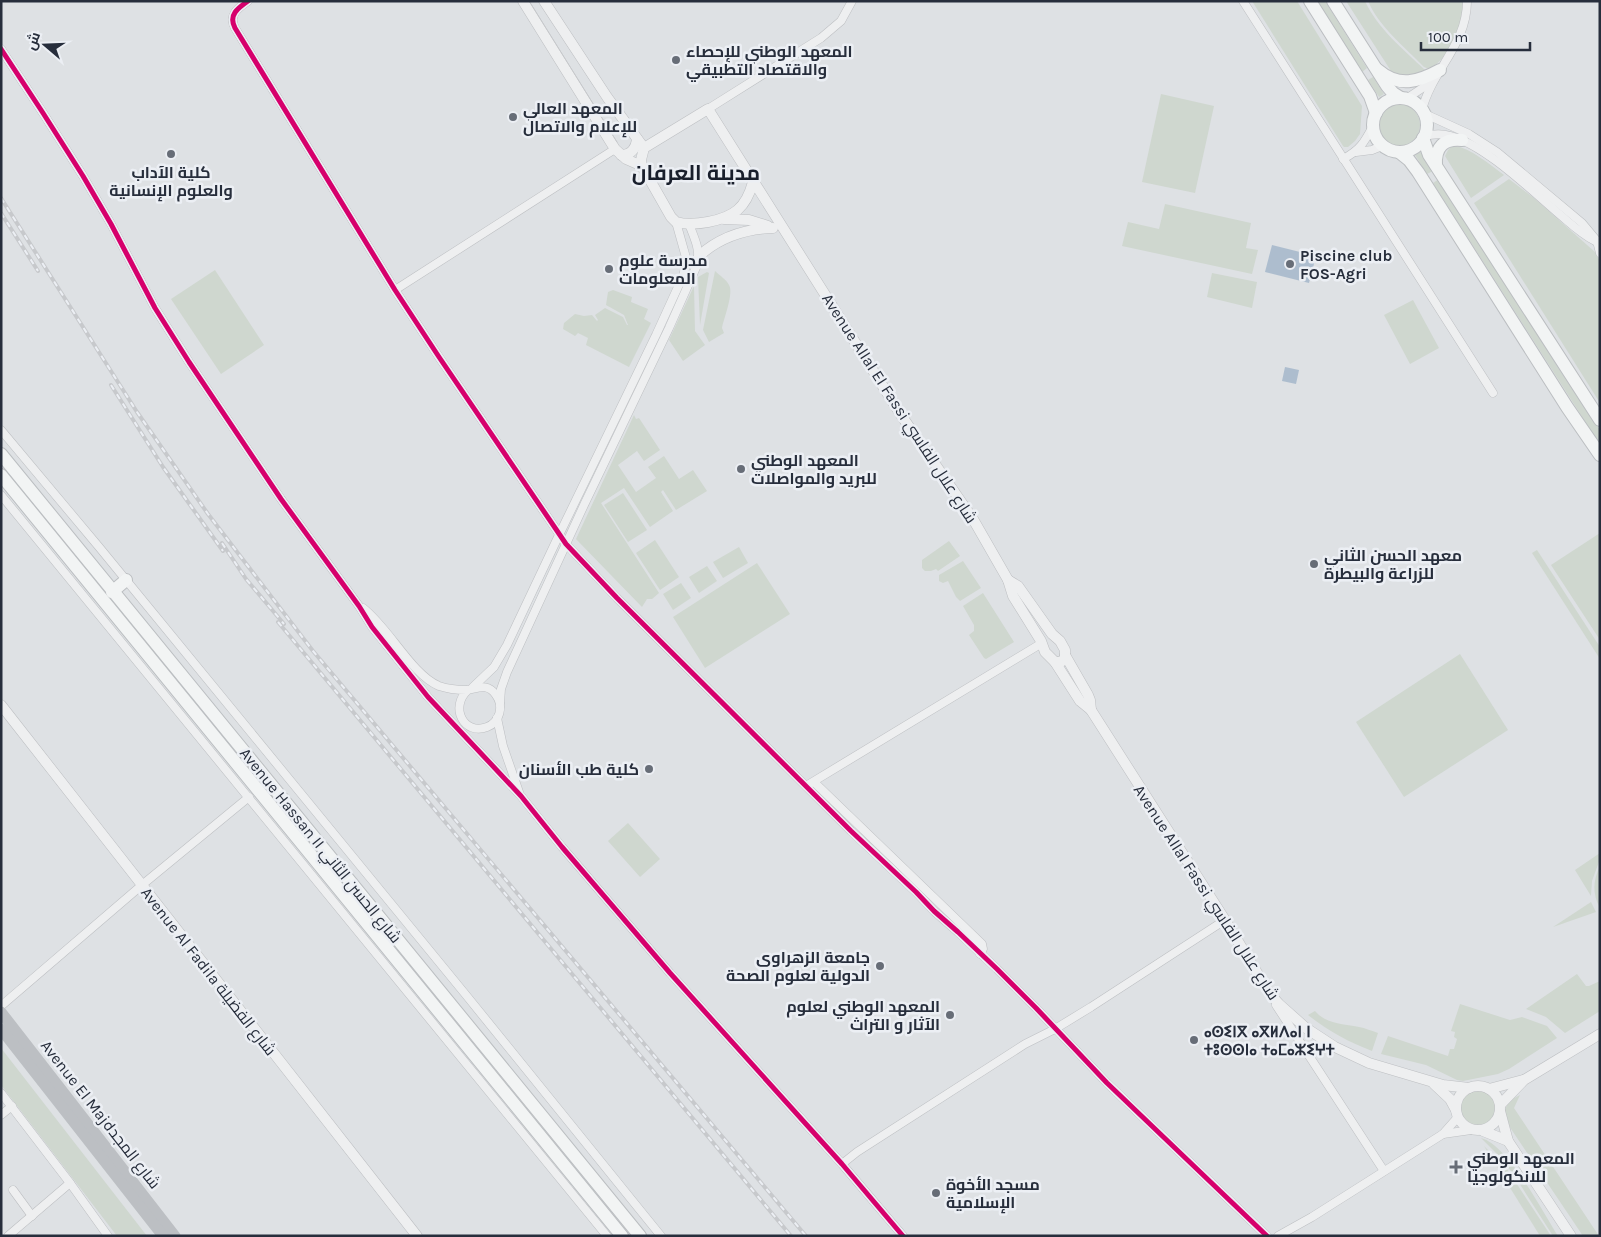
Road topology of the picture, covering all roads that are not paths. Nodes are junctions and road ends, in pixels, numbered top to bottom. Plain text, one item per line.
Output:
1 (248, 1) edge
2 (523, 1) edge
3 (544, 1) edge
4 (852, 1) edge
5 (1243, 1) edge
6 (1310, 1) edge
7 (1333, 1) edge
8 (1467, 1) edge
9 (1, 50) edge
10 (1375, 67) junction
11 (1440, 70) junction
12 (1432, 82) junction
13 (1404, 98) junction
14 (708, 109) junction
15 (1422, 111) junction
16 (1376, 113) junction
17 (1373, 126) junction
18 (1423, 137) junction
19 (1462, 140) junction
20 (640, 144) junction
21 (1382, 146) junction
22 (618, 152) junction
23 (1356, 152) junction
24 (1399, 152) junction
25 (1343, 159) junction
26 (1436, 165) junction
27 (642, 166) junction
28 (753, 182) junction
29 (724, 219) junction
30 (676, 222) junction
31 (689, 224) junction
32 (773, 228) junction
33 (789, 237) junction
34 (1598, 241) edge
35 (1600, 253) edge
36 (687, 260) junction
37 (699, 260) junction
38 (395, 290) junction
39 (1493, 393) dead end
40 (619, 410) junction
41 (628, 414) junction
42 (1600, 420) edge
43 (1, 430) edge
44 (1, 454) edge
45 (1600, 455) edge
46 (590, 471) junction
47 (1, 475) edge
48 (599, 476) junction
49 (1, 495) edge
50 (559, 534) junction
51 (566, 544) junction
52 (126, 580) junction
53 (1008, 580) junction
54 (112, 592) junction
55 (359, 606) junction
56 (1052, 634) junction
57 (1042, 642) junction
58 (1065, 655) junction
59 (1055, 662) junction
60 (471, 689) junction
61 (500, 703) junction
62 (1, 705) edge
63 (1091, 710) junction
64 (497, 718) junction
65 (467, 724) junction
66 (459, 730) junction
67 (814, 782) junction
68 (806, 786) junction
69 (521, 796) junction
70 (249, 797) junction
71 (298, 847) junction
72 (142, 885) junction
73 (1225, 920) junction
74 (980, 954) junction
75 (1270, 994) junction
76 (1, 1006) edge
77 (1, 1012) edge
78 (1, 1029) edge
79 (1055, 1029) junction
80 (1600, 1034) edge
81 (1524, 1080) junction
82 (1431, 1081) junction
83 (1469, 1088) junction
84 (1489, 1089) junction
85 (1, 1093) edge
86 (12, 1106) junction
87 (1500, 1108) junction
88 (1457, 1114) junction
89 (1, 1115) edge
90 (1471, 1130) junction
91 (1484, 1131) junction
92 (1443, 1134) junction
93 (1508, 1141) junction
94 (842, 1164) junction
95 (1384, 1171) junction
96 (70, 1183) junction
97 (13, 1190) dead end
98 (590, 1206) junction
99 (32, 1216) junction
100 (8, 1236) edge
101 (108, 1236) edge
102 (163, 1236) edge
103 (175, 1236) edge
104 (417, 1236) edge
105 (607, 1236) edge
106 (622, 1236) edge
107 (640, 1236) edge
108 (661, 1236) edge
109 (904, 1236) edge
110 (1267, 1236) edge
111 (1278, 1236) edge
112 (1571, 1236) edge

1 - 38 street
2 - 22 street
3 - 20 street
4 - 14 street
5 - 25 street
6 - 16 main road
7 - 10 main road
8 - 11 street
9 - 55 street
10 - 11 main road
10 - 13 main road
11 - 12 street
12 - 13 street
12 - 15 street
13 - 15 main road
13 - 16 main road
14 - 20 street
14 - 28 street
15 - 18 main road
15 - 34 street
16 - 17 main road
17 - 21 main road
17 - 23 street
18 - 19 street
18 - 24 main road
18 - 26 main road
19 - 26 main road
19 - 34 street
20 - 22 street
20 - 27 street
21 - 23 street
21 - 24 main road
22 - 27 street
22 - 38 street
23 - 25 street
24 - 45 main road
25 - 39 street
26 - 42 main road
27 - 30 street
28 - 29 street
28 - 33 street, Avenue Allal El Fassi شارع علال الفاسي
29 - 31 street
29 - 32 street, Avenue Allal El Fassi شارع علال الفاسي
30 - 31 street
30 - 36 street
31 - 37 street
32 - 33 street, Avenue Allal El Fassi شارع علال الفاسي
32 - 37 street
33 - 53 street, Avenue Allal El Fassi شارع علال الفاسي
34 - 35 street
36 - 37 street
36 - 40 street
37 - 41 street
38 - 50 street
40 - 41 street
40 - 46 street
41 - 48 street
43 - 52 street
44 - 54 main road, Avenue Hassan II شارع الحسن الثاني
46 - 48 street
46 - 50 street
47 - 71 main road, Avenue Hassan II شارع الحسن الثاني
48 - 51 street
49 - 70 street
50 - 51 street
50 - 60 street
51 - 61 street
51 - 68 street
52 - 54 main road
52 - 108 street
53 - 56 street, Avenue Allal El Fassi شارع علال الفاسي
53 - 57 street, Avenue Allal El Fassi شارع علال الفاسي
54 - 107 main road, Avenue Hassan II شارع الحسن الثاني
55 - 60 street
55 - 66 street
56 - 57 street
56 - 58 street
57 - 59 street
57 - 67 street
58 - 59 street
58 - 63 street
59 - 63 street
60 - 61 street
60 - 65 street
61 - 64 street
62 - 72 street, Avenue Al Fadila شارع الفضيلة
63 - 73 street, Avenue Allal Fassi شارع علال الفاسي
64 - 65 street
64 - 69 street
65 - 66 street
66 - 69 street
67 - 68 street
67 - 74 street
68 - 74 street
69 - 94 street
70 - 71 street
70 - 72 street
71 - 98 main road, Avenue Hassan II شارع الحسن الثاني
72 - 76 street
72 - 104 street, Avenue Al Fadila شارع الفضيلة
73 - 75 street, Avenue Allal Fassi شارع علال الفاسي
73 - 79 street
74 - 79 street
75 - 82 street, Avenue Allal Fassi شارع علال الفاسي
75 - 95 street
77 - 103 main road, Avenue El Majdشارع المجد
78 - 102 main road, Avenue El Majdشارع المجد
79 - 94 street
79 - 110 street
80 - 81 street
81 - 84 street
81 - 87 street
82 - 83 street
82 - 88 street
83 - 84 street
83 - 88 street
84 - 87 street
85 - 86 street
86 - 89 street
86 - 96 street
87 - 91 street
87 - 93 street
88 - 90 street
88 - 92 street
90 - 91 street
90 - 92 street
91 - 93 street
92 - 95 street
93 - 112 street
94 - 109 street
95 - 111 street
96 - 99 street
96 - 101 street
97 - 99 street
98 - 105 street
98 - 106 main road, Avenue Hassan II شارع الحسن الثاني
99 - 100 street

